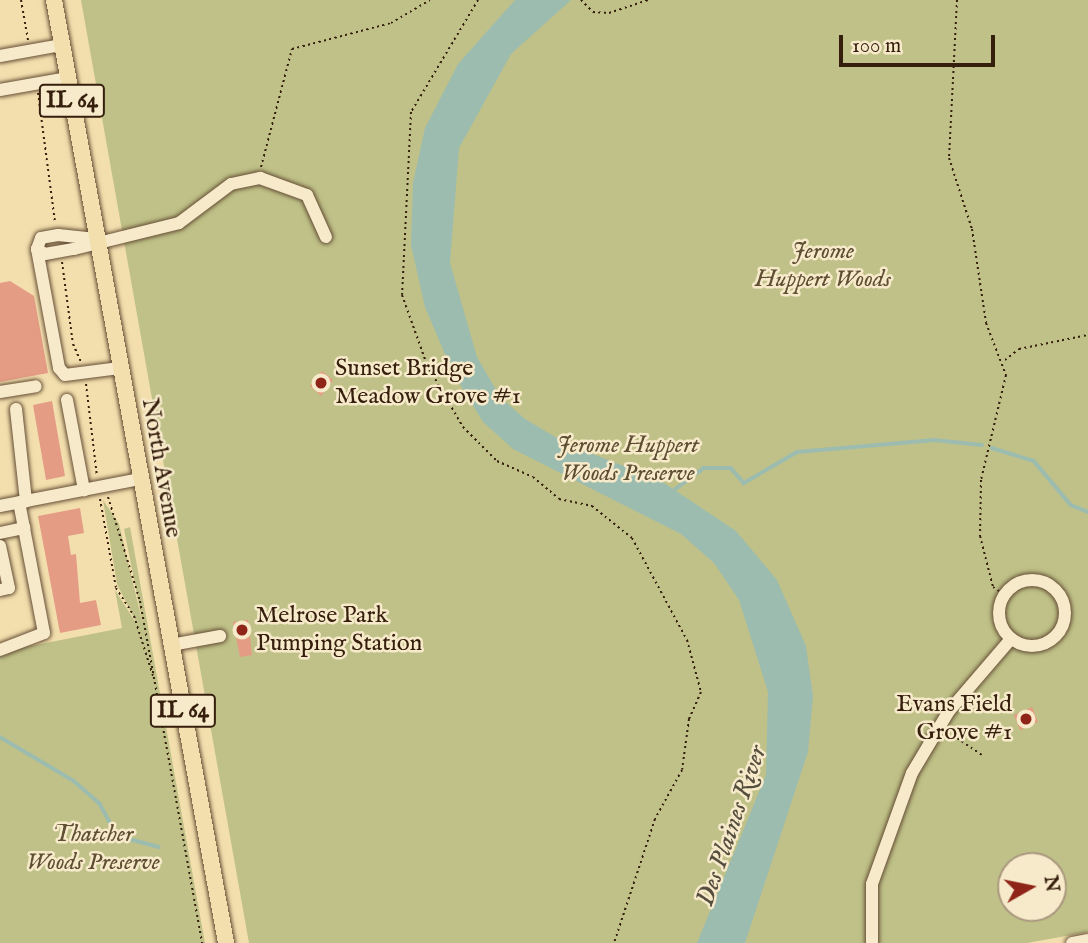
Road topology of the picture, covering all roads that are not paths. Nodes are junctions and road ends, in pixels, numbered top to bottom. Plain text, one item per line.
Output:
1 (54, 0) edge
2 (62, 45) junction
3 (4, 56) edge
4 (68, 78) junction
5 (0, 90) edge
6 (326, 237) dead end
7 (96, 239) junction
8 (120, 368) junction
9 (36, 386) dead end
10 (0, 392) edge
11 (67, 400) dead end
12 (16, 409) dead end
13 (141, 479) junction
14 (84, 490) junction
15 (23, 501) junction
16 (0, 506) edge
17 (24, 528) junction
18 (0, 533) edge
19 (0, 546) edge
20 (0, 590) edge
21 (220, 636) dead end
22 (1012, 639) junction
23 (171, 645) junction
24 (0, 650) edge
25 (1088, 940) edge
26 (226, 943) edge
27 (872, 943) edge
28 (1072, 943) edge

1 - 2 main road, North Avenue / IL 64
2 - 3 street
2 - 4 main road, North Avenue / IL 64
4 - 5 street
4 - 7 main road, North Avenue / IL 64
6 - 7 street
7 - 8 main road, North Avenue / IL 64
7 - 8 street
8 - 13 main road, North Avenue / IL 64
9 - 10 street
11 - 14 street
12 - 15 street
13 - 14 street
13 - 23 main road, North Avenue / IL 64
14 - 15 street
15 - 16 street
15 - 17 street
17 - 18 street
17 - 24 street
19 - 20 street
21 - 23 street
22 - 22 street
22 - 27 street
23 - 26 main road, North Avenue / IL 64
25 - 28 street

